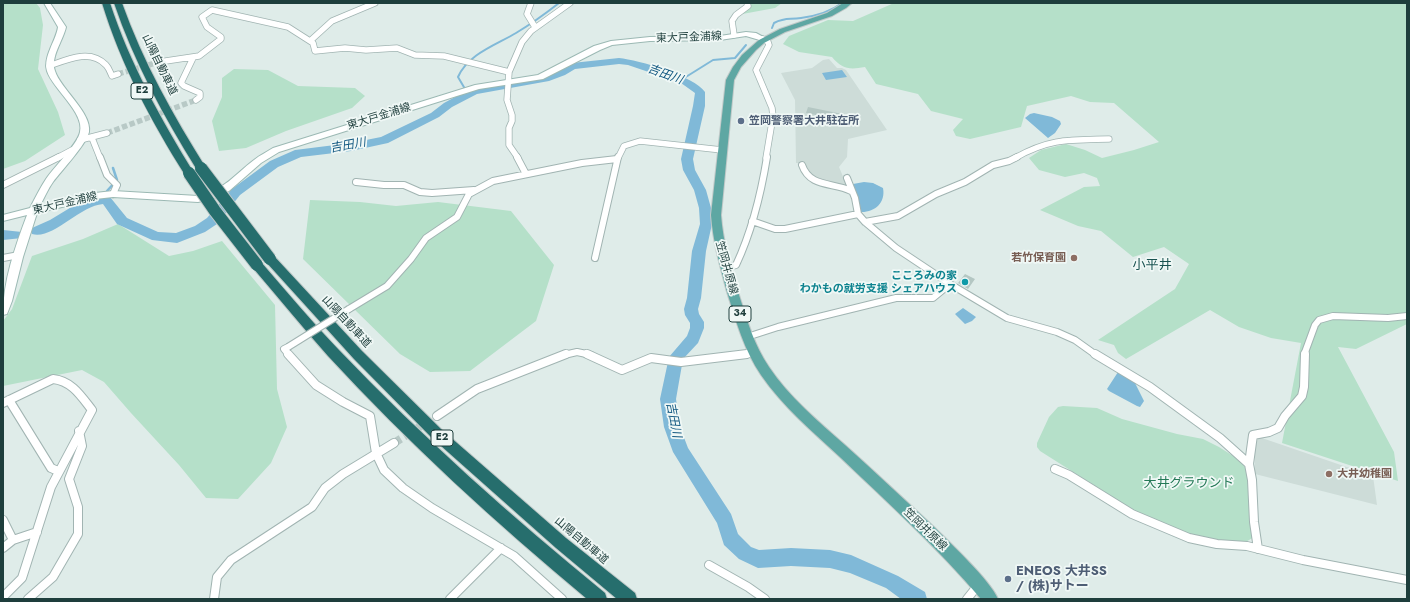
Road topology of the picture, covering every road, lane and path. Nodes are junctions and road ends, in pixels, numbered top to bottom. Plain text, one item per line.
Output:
1 (47, 3) edge
2 (106, 3) edge
3 (118, 3) edge
4 (374, 3) edge
5 (531, 3) edge
6 (570, 3) edge
7 (747, 3) edge
8 (848, 3) edge
9 (533, 25) junction
10 (734, 35) junction
11 (763, 39) junction
12 (310, 41) junction
13 (193, 58) junction
14 (159, 62) tunnel mouth
15 (49, 66) junction
16 (509, 72) junction
17 (118, 74) dead end
18 (508, 85) junction
19 (196, 100) dead end
20 (108, 133) tunnel mouth
21 (92, 138) junction
22 (1109, 139) dead end
23 (80, 140) junction
24 (72, 150) junction
25 (722, 150) junction
26 (617, 159) junction
27 (802, 165) dead end
28 (526, 174) junction
29 (847, 178) dead end
30 (356, 182) dead end
31 (3, 185) edge
32 (476, 190) junction
33 (851, 191) junction
34 (113, 194) junction
35 (34, 211) junction
36 (858, 214) junction
37 (3, 218) edge
38 (752, 221) junction
39 (865, 222) junction
40 (18, 255) junction
41 (3, 258) edge
42 (596, 258) dead end
43 (725, 268) junction
44 (950, 284) junction
45 (3, 311) edge
46 (1407, 316) edge
47 (747, 337) junction
48 (754, 353) junction
49 (6, 401) edge
50 (437, 416) tunnel mouth
51 (79, 431) junction
52 (394, 443) tunnel mouth
53 (376, 453) junction
54 (1249, 464) junction
55 (1055, 469) dead end
56 (58, 471) junction
57 (3, 520) edge
58 (37, 532) junction
59 (13, 540) junction
60 (3, 548) edge
61 (501, 548) junction
62 (1258, 549) junction
63 (709, 565) dead end
64 (1407, 580) edge
65 (980, 586) junction
66 (3, 597) edge
67 (28, 599) edge
68 (214, 599) edge
69 (450, 599) edge
70 (562, 599) edge
71 (599, 599) edge
72 (629, 599) edge
73 (765, 599) edge
74 (967, 599) edge
75 (991, 599) edge

1 - 15 main road
2 - 71 highway, E2, bridge
3 - 72 highway, 山陽自動車道 / E2, bridge
4 - 12 street
5 - 9 street
6 - 9 street
7 - 10 street
8 - 11 main road, 笠岡井原線 / 34
9 - 16 street
10 - 11 main road, 東大戸金浦線
10 - 18 main road, 東大戸金浦線
11 - 25 main road, 笠岡井原線 / 34
11 - 38 street
12 - 13 street
12 - 16 street
13 - 14 street
13 - 19 street
15 - 17 street
15 - 23 main road
16 - 18 street
18 - 28 street
18 - 34 main road, 東大戸金浦線
20 - 21 street
21 - 23 street
21 - 34 street
22 - 39 street
23 - 24 main road
24 - 31 street
24 - 35 main road
25 - 26 street
25 - 43 main road, 笠岡井原線 / 34
26 - 28 street
26 - 42 street
27 - 33 street
28 - 32 street
29 - 33 street
30 - 32 street
32 - 53 street, bridge
33 - 36 street
34 - 35 main road, 東大戸金浦線
35 - 37 main road, 東大戸金浦線
35 - 40 main road
36 - 38 street
36 - 39 street
38 - 43 street
39 - 44 street
40 - 41 street
40 - 45 main road
43 - 47 main road, 笠岡井原線 / 34
44 - 47 street
44 - 54 street
46 - 54 street
47 - 48 main road, 笠岡井原線 / 34
48 - 50 street
48 - 65 main road, 笠岡井原線 / 34
49 - 51 street
49 - 56 street
51 - 56 street
51 - 67 street
52 - 53 street
53 - 61 street
53 - 68 street
54 - 62 street
55 - 62 street
56 - 58 street
57 - 59 street
58 - 59 street
58 - 66 street
59 - 60 street
61 - 69 street
61 - 70 street
62 - 64 street
63 - 73 street
65 - 74 street
65 - 75 main road, 笠岡井原線 / 34

